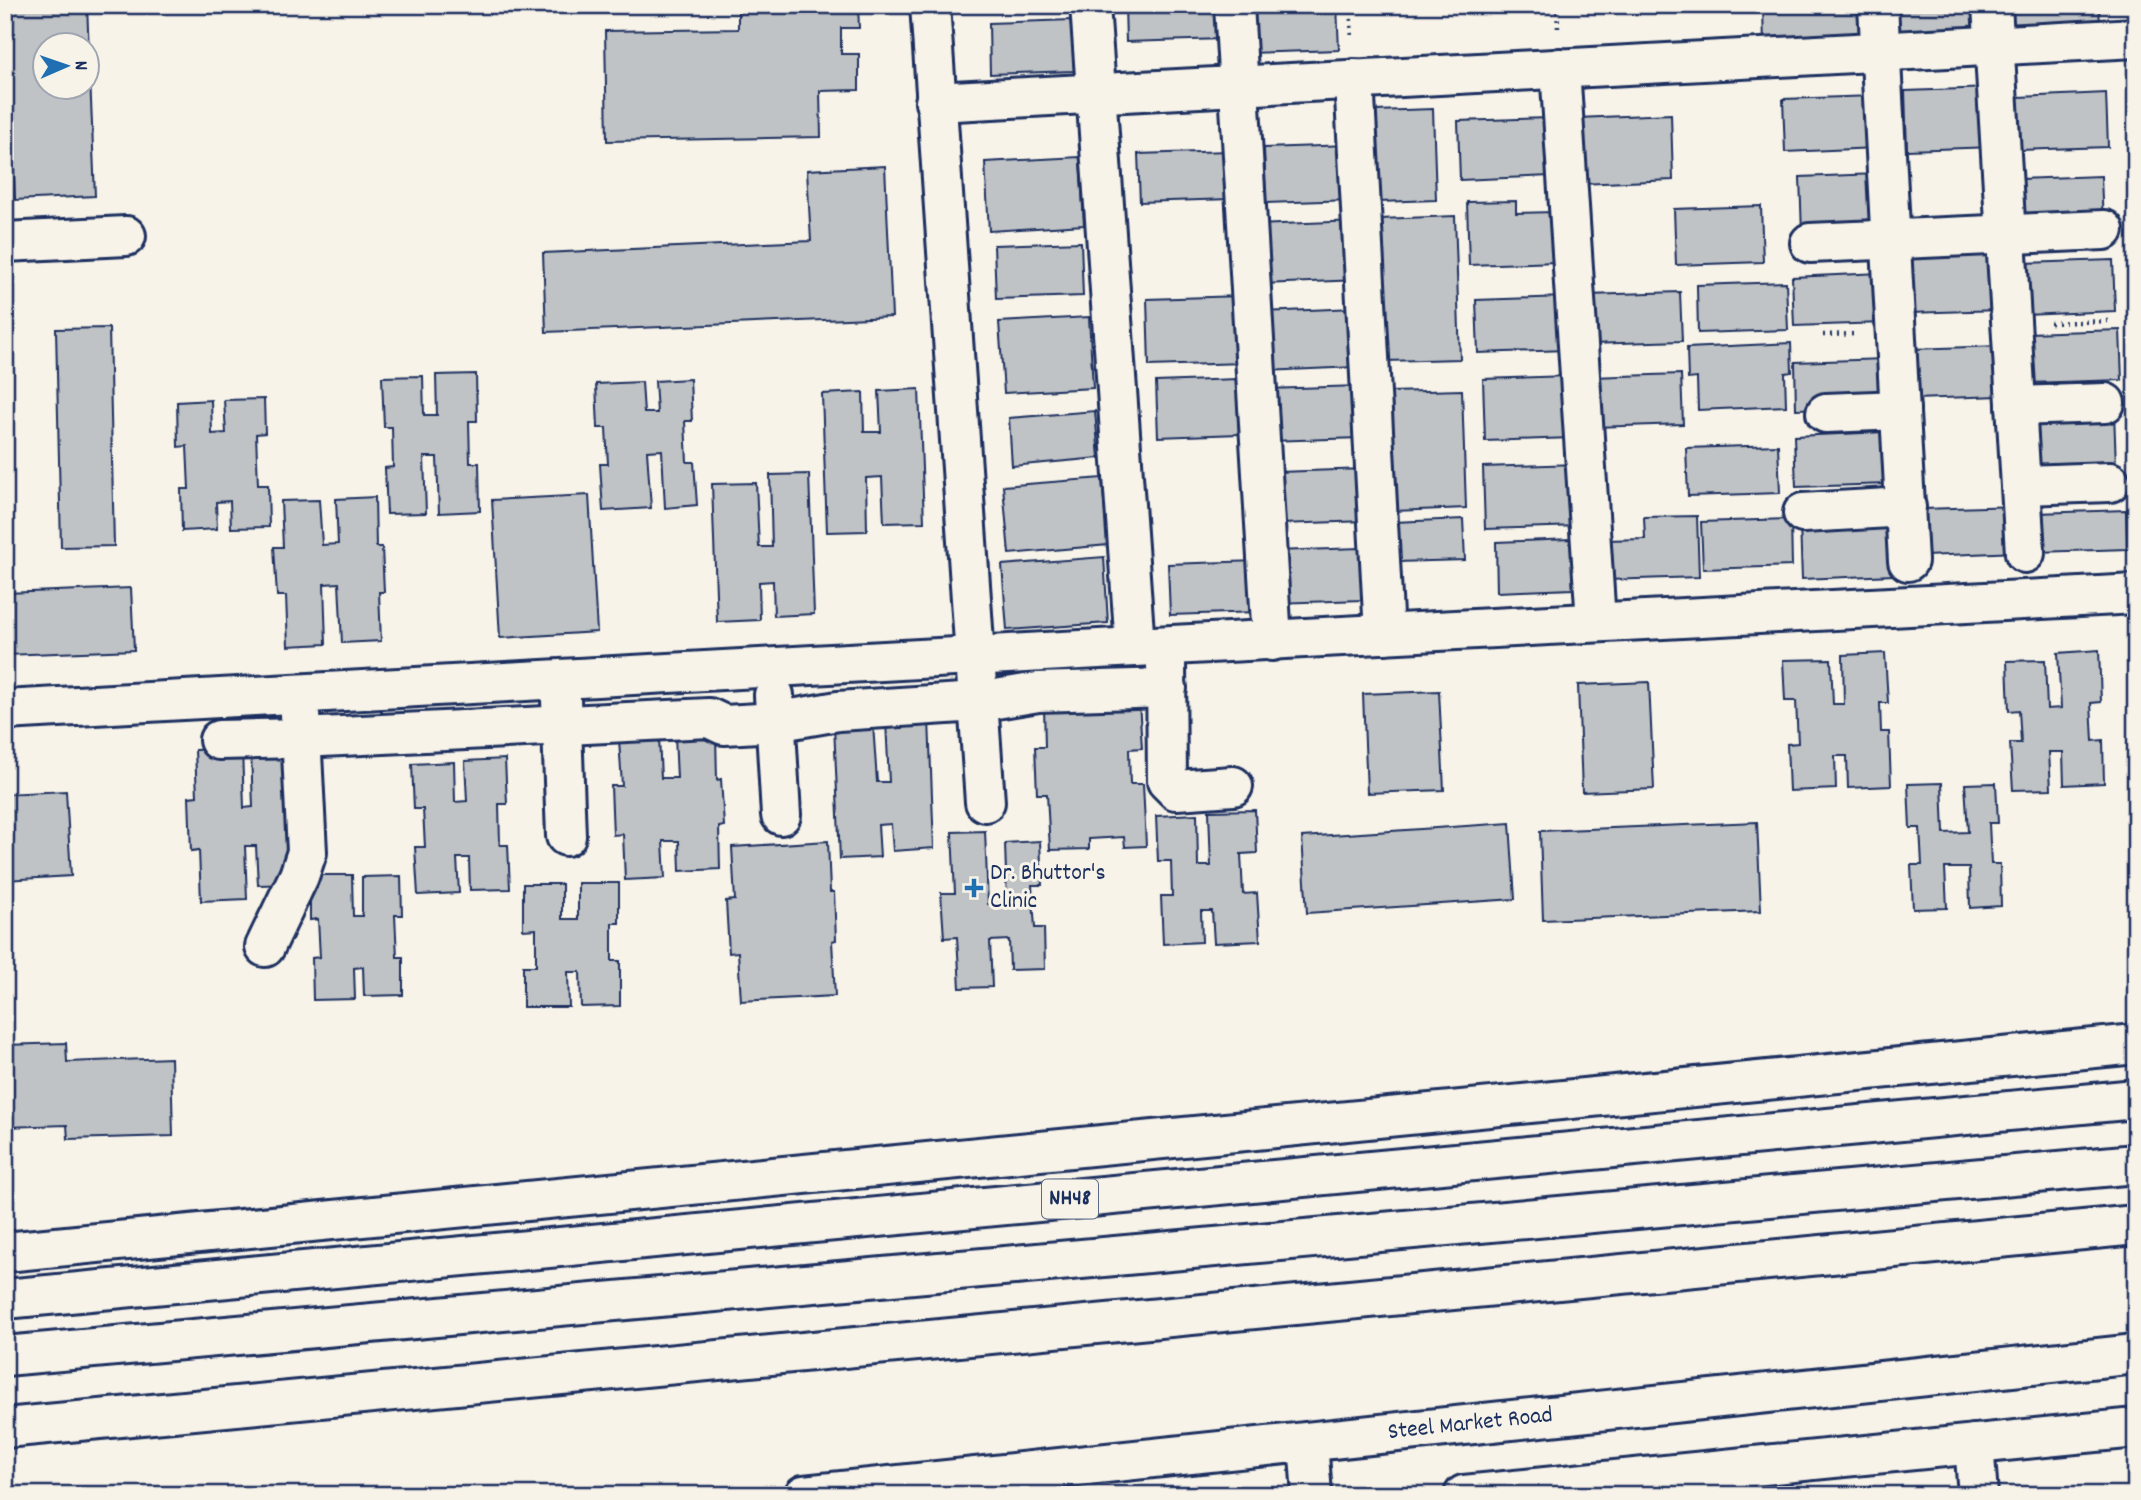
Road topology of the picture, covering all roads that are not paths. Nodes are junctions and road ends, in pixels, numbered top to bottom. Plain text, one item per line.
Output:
1 (930, 5) edge
2 (1090, 5) edge
3 (1234, 5) edge
4 (1878, 5) edge
5 (1992, 5) edge
6 (2136, 38) edge
7 (1993, 45) junction
8 (1880, 52) junction
9 (1560, 68) junction
10 (1354, 79) junction
11 (1239, 85) junction
12 (1094, 93) junction
13 (935, 102) junction
14 (2104, 230) dead end
15 (2005, 233) junction
16 (126, 236) dead end
17 (1891, 238) junction
18 (5, 242) edge
19 (1810, 243) dead end
20 (2105, 403) dead end
21 (2015, 405) junction
22 (1900, 410) junction
23 (1826, 413) dead end
24 (2110, 482) dead end
25 (2021, 485) junction
26 (1906, 507) junction
27 (1803, 513) dead end
28 (2025, 554) dead end
29 (1908, 561) dead end
30 (2136, 594) edge
31 (1596, 622) junction
32 (1384, 634) junction
33 (1272, 641) junction
34 (1150, 646) junction
35 (974, 658) junction
36 (772, 668) junction
37 (560, 680) junction
38 (1167, 688) junction
39 (299, 695) junction
40 (978, 702) junction
41 (5, 710) edge
42 (775, 722) junction
43 (562, 726) junction
44 (301, 738) junction
45 (219, 740) dead end
46 (1233, 786) dead end
47 (985, 802) dead end
48 (781, 815) dead end
49 (566, 836) dead end
50 (265, 947) dead end
51 (2136, 1044) edge
52 (2136, 1099) edge
53 (2136, 1164) edge
54 (2136, 1225) edge
55 (5, 1252) edge
56 (5, 1299) edge
57 (2136, 1354) edge
58 (5, 1356) edge
59 (5, 1428) edge
60 (2136, 1428) edge
61 (1308, 1442) junction
62 (1974, 1444) junction
63 (1061, 1481) edge
64 (804, 1495) edge
65 (1312, 1495) edge
66 (1464, 1495) edge
67 (1978, 1495) edge

1 - 13 main road
2 - 12 main road
3 - 11 main road
4 - 8 main road
5 - 7 main road
6 - 7 main road
7 - 8 main road
7 - 15 main road
8 - 9 main road
8 - 17 main road
9 - 10 main road
9 - 31 main road
10 - 11 main road
10 - 32 main road
11 - 12 main road
11 - 33 main road
12 - 13 main road
12 - 34 main road
13 - 35 main road
14 - 15 main road
15 - 17 main road
15 - 21 main road
16 - 18 main road
17 - 19 main road
17 - 22 main road
20 - 21 main road
21 - 25 main road
22 - 23 main road
22 - 26 main road
24 - 25 main road
25 - 28 main road
26 - 27 main road
26 - 29 main road
30 - 31 main road
31 - 32 main road
32 - 33 main road
33 - 34 main road
34 - 35 main road
34 - 38 main road
35 - 36 main road
35 - 40 main road
36 - 37 main road
36 - 42 main road
37 - 39 main road
37 - 43 main road
38 - 40 main road
38 - 46 main road
39 - 41 main road
39 - 44 main road
40 - 42 main road
40 - 47 main road
42 - 43 main road
42 - 48 main road
43 - 44 main road
43 - 49 main road
44 - 45 main road
44 - 50 main road
51 - 55 main road
52 - 56 main road, NH48
53 - 58 main road
54 - 59 main road
57 - 61 main road, Steel Market Road
60 - 62 main road
61 - 63 main road, Steel Market Road
61 - 65 main road
62 - 66 main road
62 - 67 main road
63 - 64 main road, Steel Market Road

